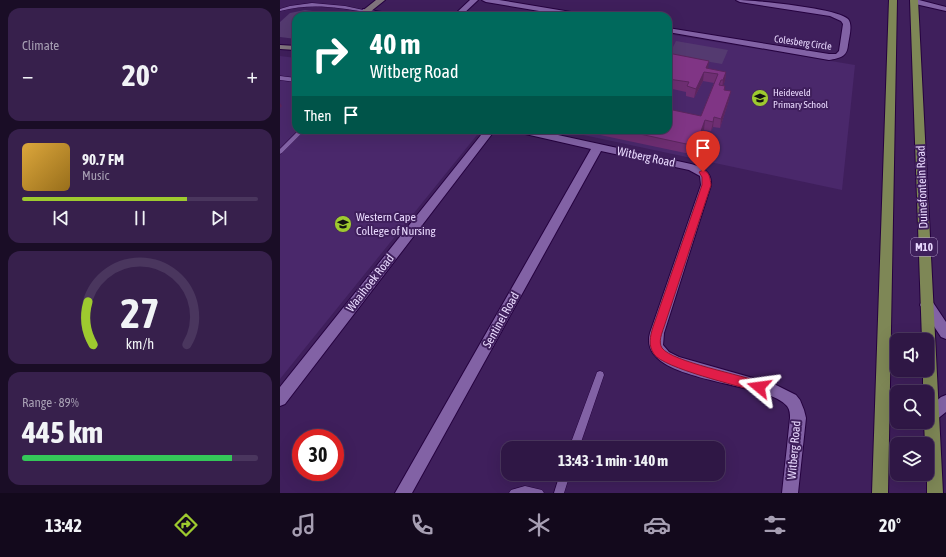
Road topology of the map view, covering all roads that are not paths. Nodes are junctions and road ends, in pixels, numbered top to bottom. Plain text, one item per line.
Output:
1 (381, 0) edge
2 (474, 0) edge
3 (486, 0) edge
4 (740, 0) edge
5 (893, 0) edge
6 (912, 0) edge
7 (935, 0) edge
8 (946, 3) edge
9 (946, 9) edge
10 (280, 10) edge
11 (354, 12) edge
12 (366, 12) edge
13 (461, 12) edge
14 (558, 12) edge
15 (672, 31) edge
16 (280, 47) edge
17 (292, 48) edge
18 (280, 78) edge
19 (292, 80) edge
20 (298, 134) edge
21 (487, 134) edge
22 (540, 134) edge
23 (598, 146) junction
24 (280, 152) edge
25 (927, 305) junction
26 (946, 333) edge
27 (600, 375) dead end
28 (931, 385) edge
29 (280, 399) edge
30 (946, 402) edge
31 (934, 413) edge
32 (932, 429) edge
33 (576, 441) edge
34 (562, 481) edge
35 (403, 493) edge
36 (514, 493) edge
37 (539, 493) edge
38 (558, 493) edge
39 (790, 493) edge
40 (880, 493) edge
41 (934, 493) edge

1 - 12 street
2 - 13 street
3 - 14 street
4 - 15 street, Colesberg Circle
5 - 40 main road
6 - 9 street
6 - 25 main road, Duinefontein Road / M10
7 - 8 street
10 - 11 lane
16 - 17 street
18 - 19 lane
20 - 24 lane
21 - 29 street, Waaihoek Road
22 - 23 street, Witberg Road
23 - 35 street, Sentinel Road
23 - 39 street, Witberg Road
25 - 26 street
25 - 28 main road, Duinefontein Road / M10
27 - 33 lane
30 - 31 street
32 - 41 main road, Duinefontein Road / M10
34 - 38 lane
36 - 37 lane

